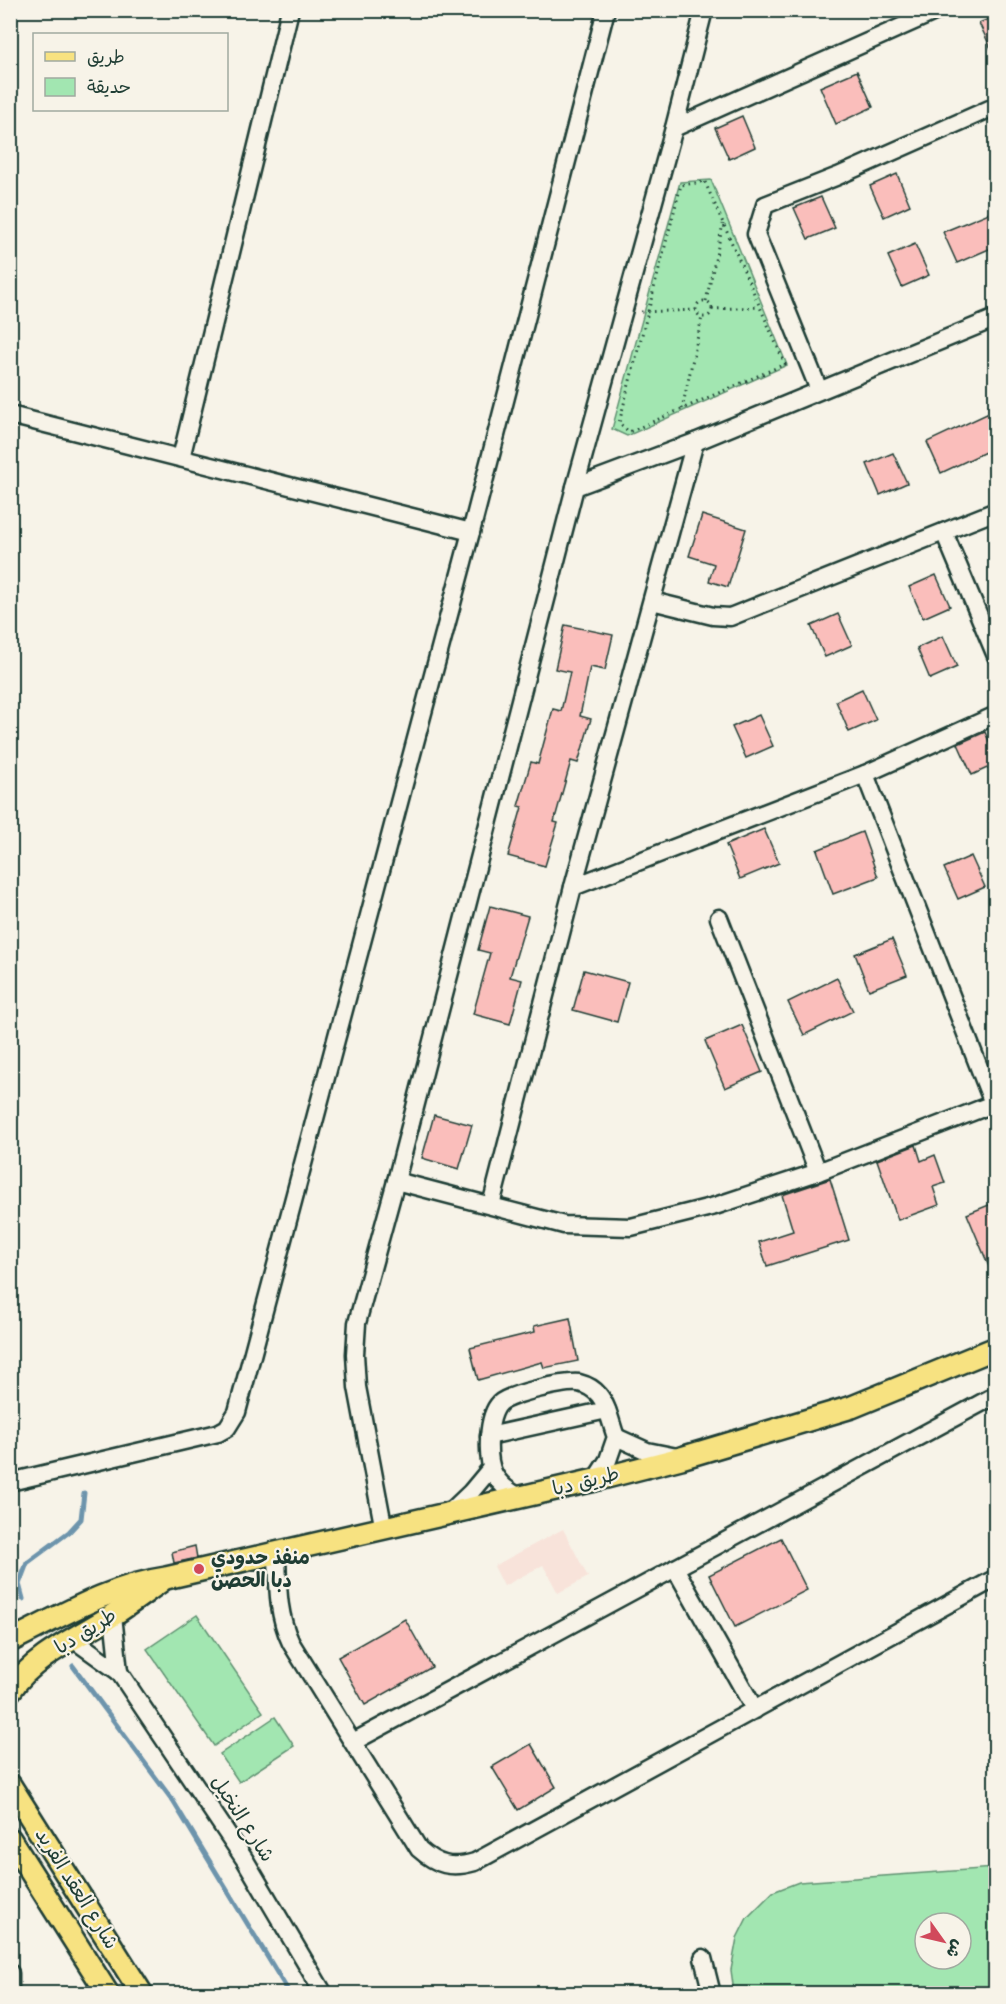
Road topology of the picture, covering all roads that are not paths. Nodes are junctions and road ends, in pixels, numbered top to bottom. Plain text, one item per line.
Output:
1 (290, 10) edge
2 (606, 10) edge
3 (704, 10) edge
4 (939, 10) edge
5 (996, 106) edge
6 (674, 129) junction
7 (996, 318) edge
8 (819, 390) junction
9 (10, 415) edge
10 (695, 442) junction
11 (181, 459) junction
12 (576, 487) junction
13 (996, 511) edge
14 (471, 532) junction
15 (945, 532) junction
16 (652, 601) junction
17 (996, 656) edge
18 (996, 715) edge
19 (865, 774) junction
20 (573, 887) junction
21 (719, 918) dead end
22 (994, 1107) edge
23 (818, 1172) junction
24 (396, 1181) junction
25 (491, 1205) junction
26 (994, 1351) edge
27 (996, 1395) edge
28 (607, 1410) junction
29 (489, 1436) junction
30 (616, 1437) junction
31 (681, 1458) junction
32 (491, 1468) junction
33 (595, 1480) junction
34 (10, 1482) edge
35 (521, 1497) junction
36 (449, 1513) junction
37 (384, 1530) junction
38 (277, 1552) junction
39 (675, 1568) junction
40 (166, 1578) junction
41 (996, 1578) edge
42 (103, 1595) junction
43 (113, 1615) junction
44 (72, 1639) junction
45 (10, 1641) edge
46 (119, 1672) junction
47 (10, 1691) edge
48 (755, 1710) junction
49 (353, 1742) junction
50 (10, 1785) edge
51 (10, 1839) edge
52 (703, 1958) dead end
53 (10, 1973) edge
54 (10, 1988) edge
55 (108, 1994) edge
56 (142, 1994) edge
57 (324, 1994) edge
58 (712, 1994) edge

1 - 11 street
2 - 14 street
3 - 6 street
4 - 6 street
5 - 8 street
6 - 12 street
7 - 8 street
8 - 10 street
9 - 11 street
10 - 12 street
10 - 16 street
11 - 14 street
12 - 24 street
13 - 15 street
14 - 34 street
15 - 16 street
15 - 17 street
16 - 20 street
18 - 19 street
19 - 20 street
19 - 22 street
20 - 25 street
21 - 23 street
22 - 23 street
23 - 25 street
24 - 25 street
24 - 37 street
26 - 31 main road, طريق دبا
27 - 39 street
28 - 29 street
28 - 29 street
28 - 30 street
29 - 32 street
30 - 31 street
30 - 33 street
31 - 33 main road, طريق دبا
32 - 35 street
32 - 36 street
33 - 35 main road, طريق دبا
35 - 36 main road, طريق دبا
36 - 37 main road, طريق دبا
37 - 38 main road, طريق دبا
38 - 40 main road, طريق دبا
38 - 49 street
39 - 48 street
39 - 49 street
40 - 42 main road, طريق دبا
40 - 43 main road, طريق دبا
41 - 48 street
42 - 43 main road
42 - 45 main road, طريق دبا
43 - 44 main road, طريق دبا
43 - 46 street, شارع النخيل
44 - 46 street, شارع النخيل
44 - 47 main road, طريق دبا
46 - 57 street, شارع النخيل
48 - 49 street
50 - 56 main road, شارع العقد الفريد
51 - 55 main road, شارع العقد الفريد
52 - 58 street
53 - 54 street

